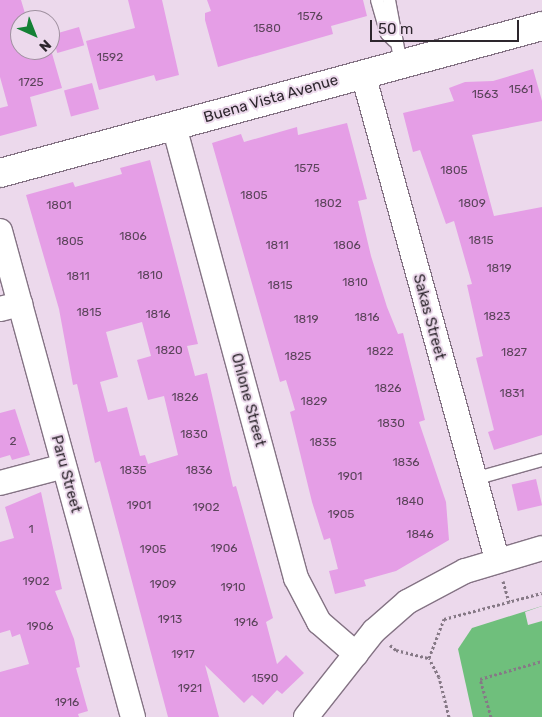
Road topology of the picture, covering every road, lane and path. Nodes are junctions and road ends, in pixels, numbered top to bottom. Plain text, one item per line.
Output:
1 (377, 0) edge
2 (389, 0) edge
3 (542, 26) edge
4 (398, 52) junction
5 (363, 74) junction
6 (174, 126) junction
7 (0, 173) edge
8 (0, 231) edge
9 (10, 307) edge
10 (542, 460) edge
11 (64, 466) junction
12 (474, 479) junction
13 (0, 483) edge
14 (542, 548) edge
15 (499, 567) junction
16 (542, 593) edge
17 (509, 602) junction
18 (385, 641) dead end
19 (356, 654) junction
20 (429, 658) junction
21 (542, 662) edge
22 (133, 717) edge
23 (306, 717) edge
24 (449, 717) edge
25 (491, 717) edge

1 - 4 lane
2 - 4 lane
3 - 4 street, Buena Vista Avenue
4 - 5 street, Buena Vista Avenue
5 - 6 street, Buena Vista Avenue
5 - 12 street, Sakas Street
6 - 7 street, Buena Vista Avenue
6 - 19 street, Ohlone Street
8 - 9 street, Paru Street
9 - 11 street, Paru Street
10 - 12 lane
11 - 13 street
11 - 22 street, Paru Street
12 - 15 street, Sakas Street
14 - 15 street
15 - 17 path
15 - 19 street
16 - 17 path
17 - 20 path
18 - 20 path
19 - 23 street
20 - 24 path
21 - 25 path

